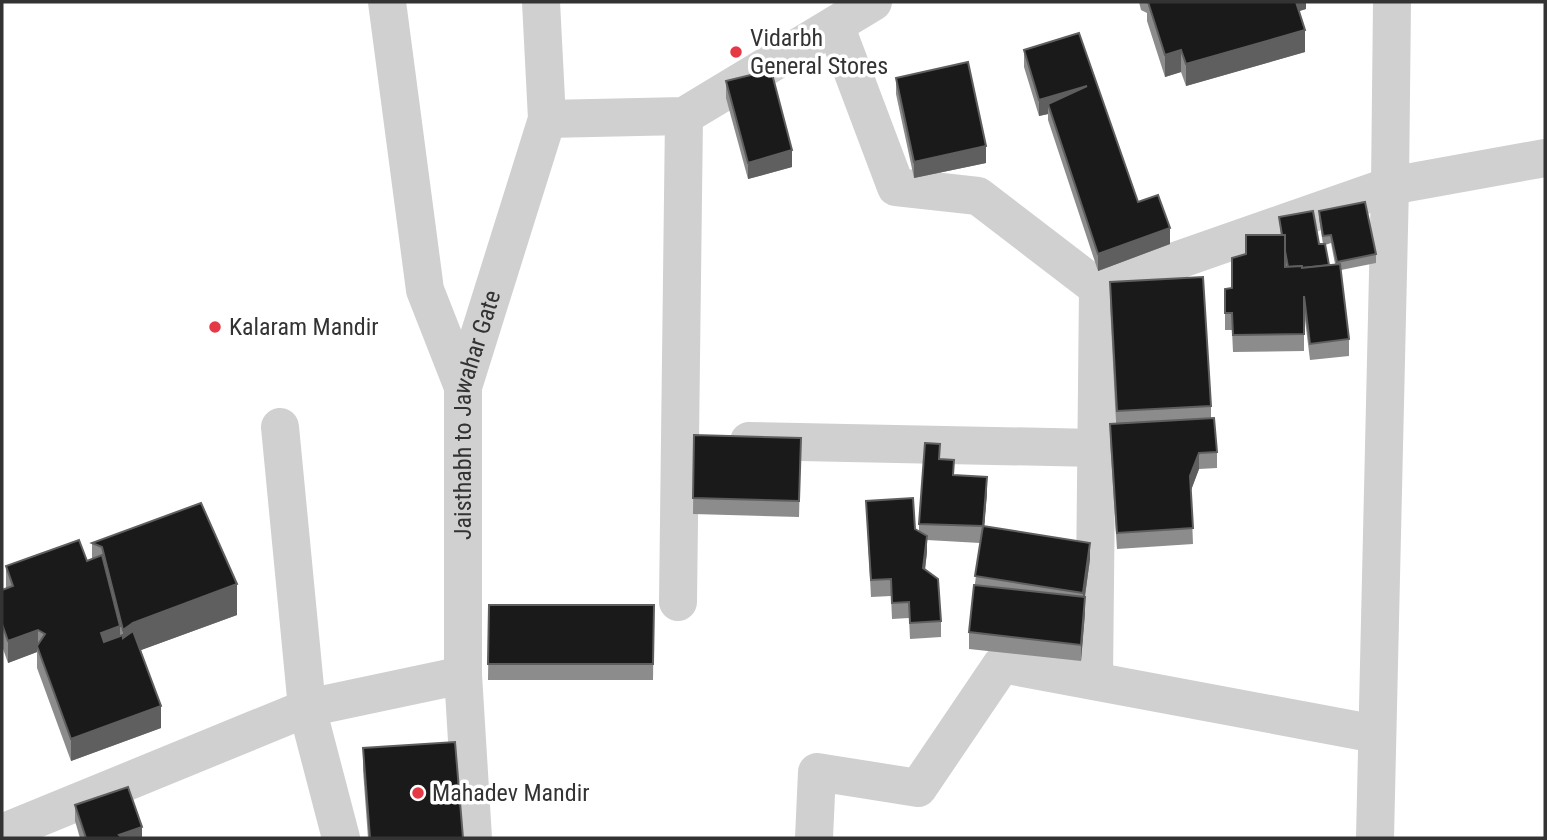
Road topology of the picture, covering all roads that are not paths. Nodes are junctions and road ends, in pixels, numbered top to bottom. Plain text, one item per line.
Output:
1 (387, 2) edge
2 (541, 2) edge
3 (873, 2) edge
4 (1392, 2) edge
5 (835, 25) junction
6 (684, 116) junction
7 (547, 119) junction
8 (1545, 158) edge
9 (1390, 186) junction
10 (1098, 288) junction
11 (463, 387) junction
12 (280, 427) dead end
13 (680, 440) junction
14 (1097, 448) junction
15 (678, 602) dead end
16 (463, 675) junction
17 (1094, 680) junction
18 (307, 708) junction
19 (1376, 734) junction
20 (2, 833) edge
21 (341, 838) edge
22 (473, 838) edge
23 (814, 838) edge
24 (1375, 838) edge

1 - 11 street
2 - 7 street, Jaisthabh to Jawahar Gate
3 - 5 street
4 - 9 street
5 - 6 street
5 - 10 street
6 - 7 street
6 - 13 street
7 - 11 street, Jaisthabh to Jawahar Gate
8 - 9 street
9 - 10 street
9 - 19 street
10 - 14 street
11 - 16 street, Jaisthabh to Jawahar Gate
12 - 18 street
13 - 14 street
13 - 15 street
14 - 17 street
16 - 18 street
16 - 22 street, Jaisthabh to Jawahar Gate
17 - 19 street
17 - 23 street
18 - 20 street
18 - 21 street
19 - 24 street

